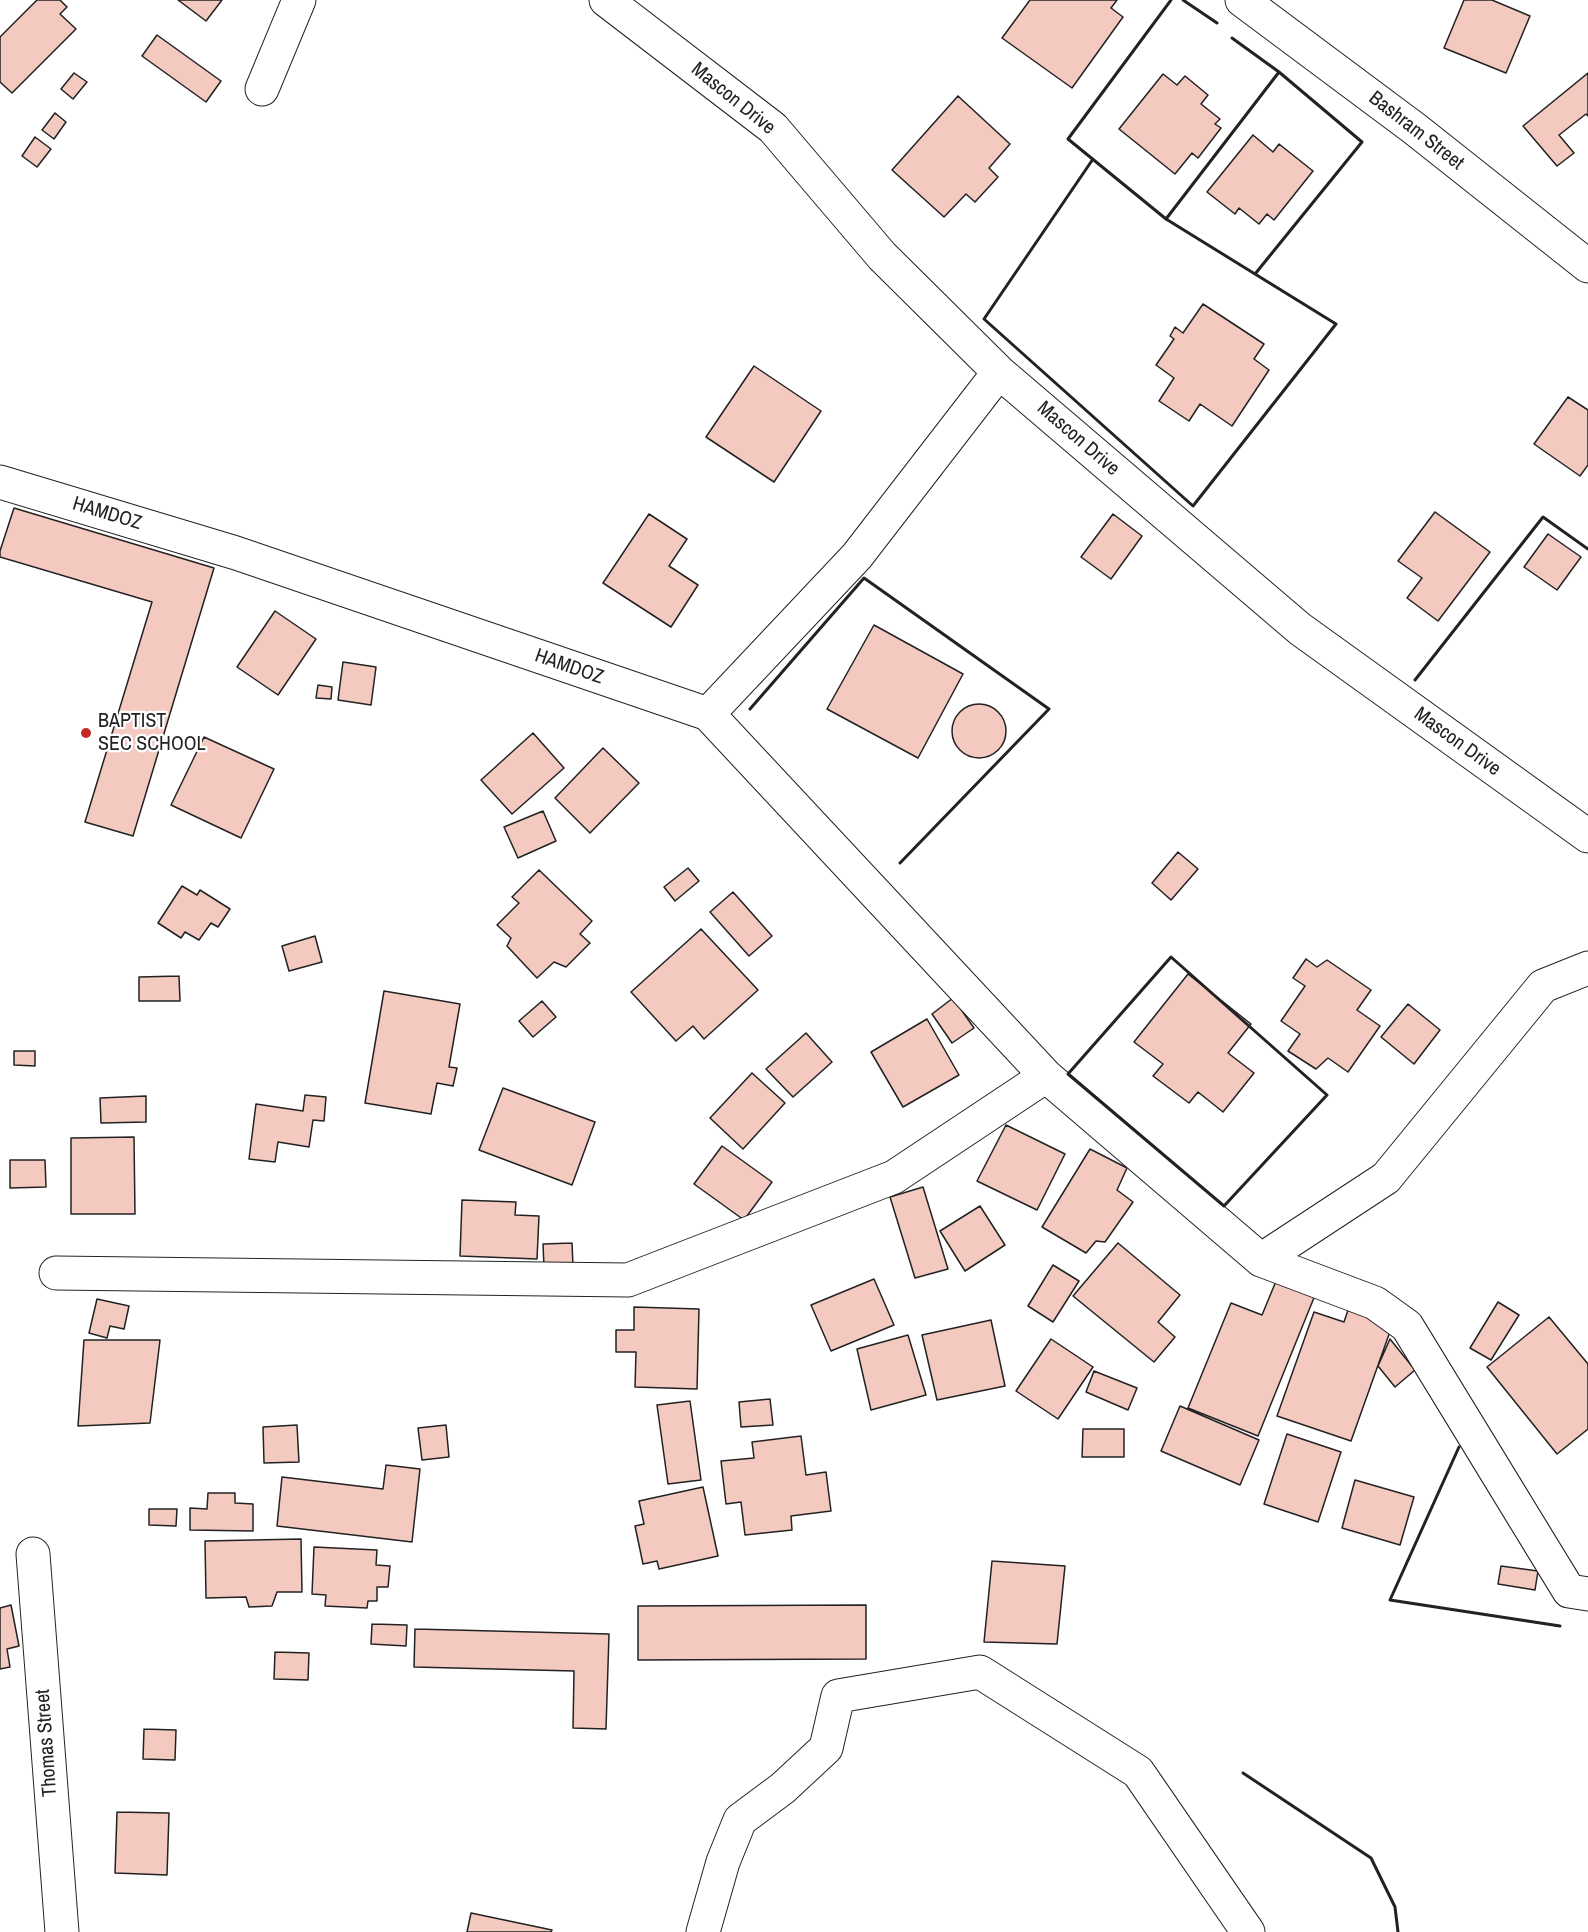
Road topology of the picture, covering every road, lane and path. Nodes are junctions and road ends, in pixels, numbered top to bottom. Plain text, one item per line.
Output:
1 (299, 0) edge
2 (606, 0) edge
3 (1242, 0) edge
4 (262, 89) dead end
5 (1588, 266) edge
6 (999, 372) junction
7 (0, 482) edge
8 (708, 714) junction
9 (1588, 836) edge
10 (1588, 968) edge
11 (1046, 1076) junction
12 (1261, 1260) junction
13 (56, 1273) dead end
14 (33, 1554) dead end
15 (1588, 1594) edge
16 (62, 1932) edge
17 (703, 1932) edge
18 (1248, 1932) edge

1 - 4 street
2 - 6 street, Mascon Drive
3 - 5 street, Bashram Street
6 - 8 street
6 - 9 street, Mascon Drive
7 - 8 street, HAMDOZ
8 - 11 street
10 - 12 street
11 - 12 street
11 - 13 street
12 - 15 street
14 - 16 street, Thomas Street
17 - 18 street

